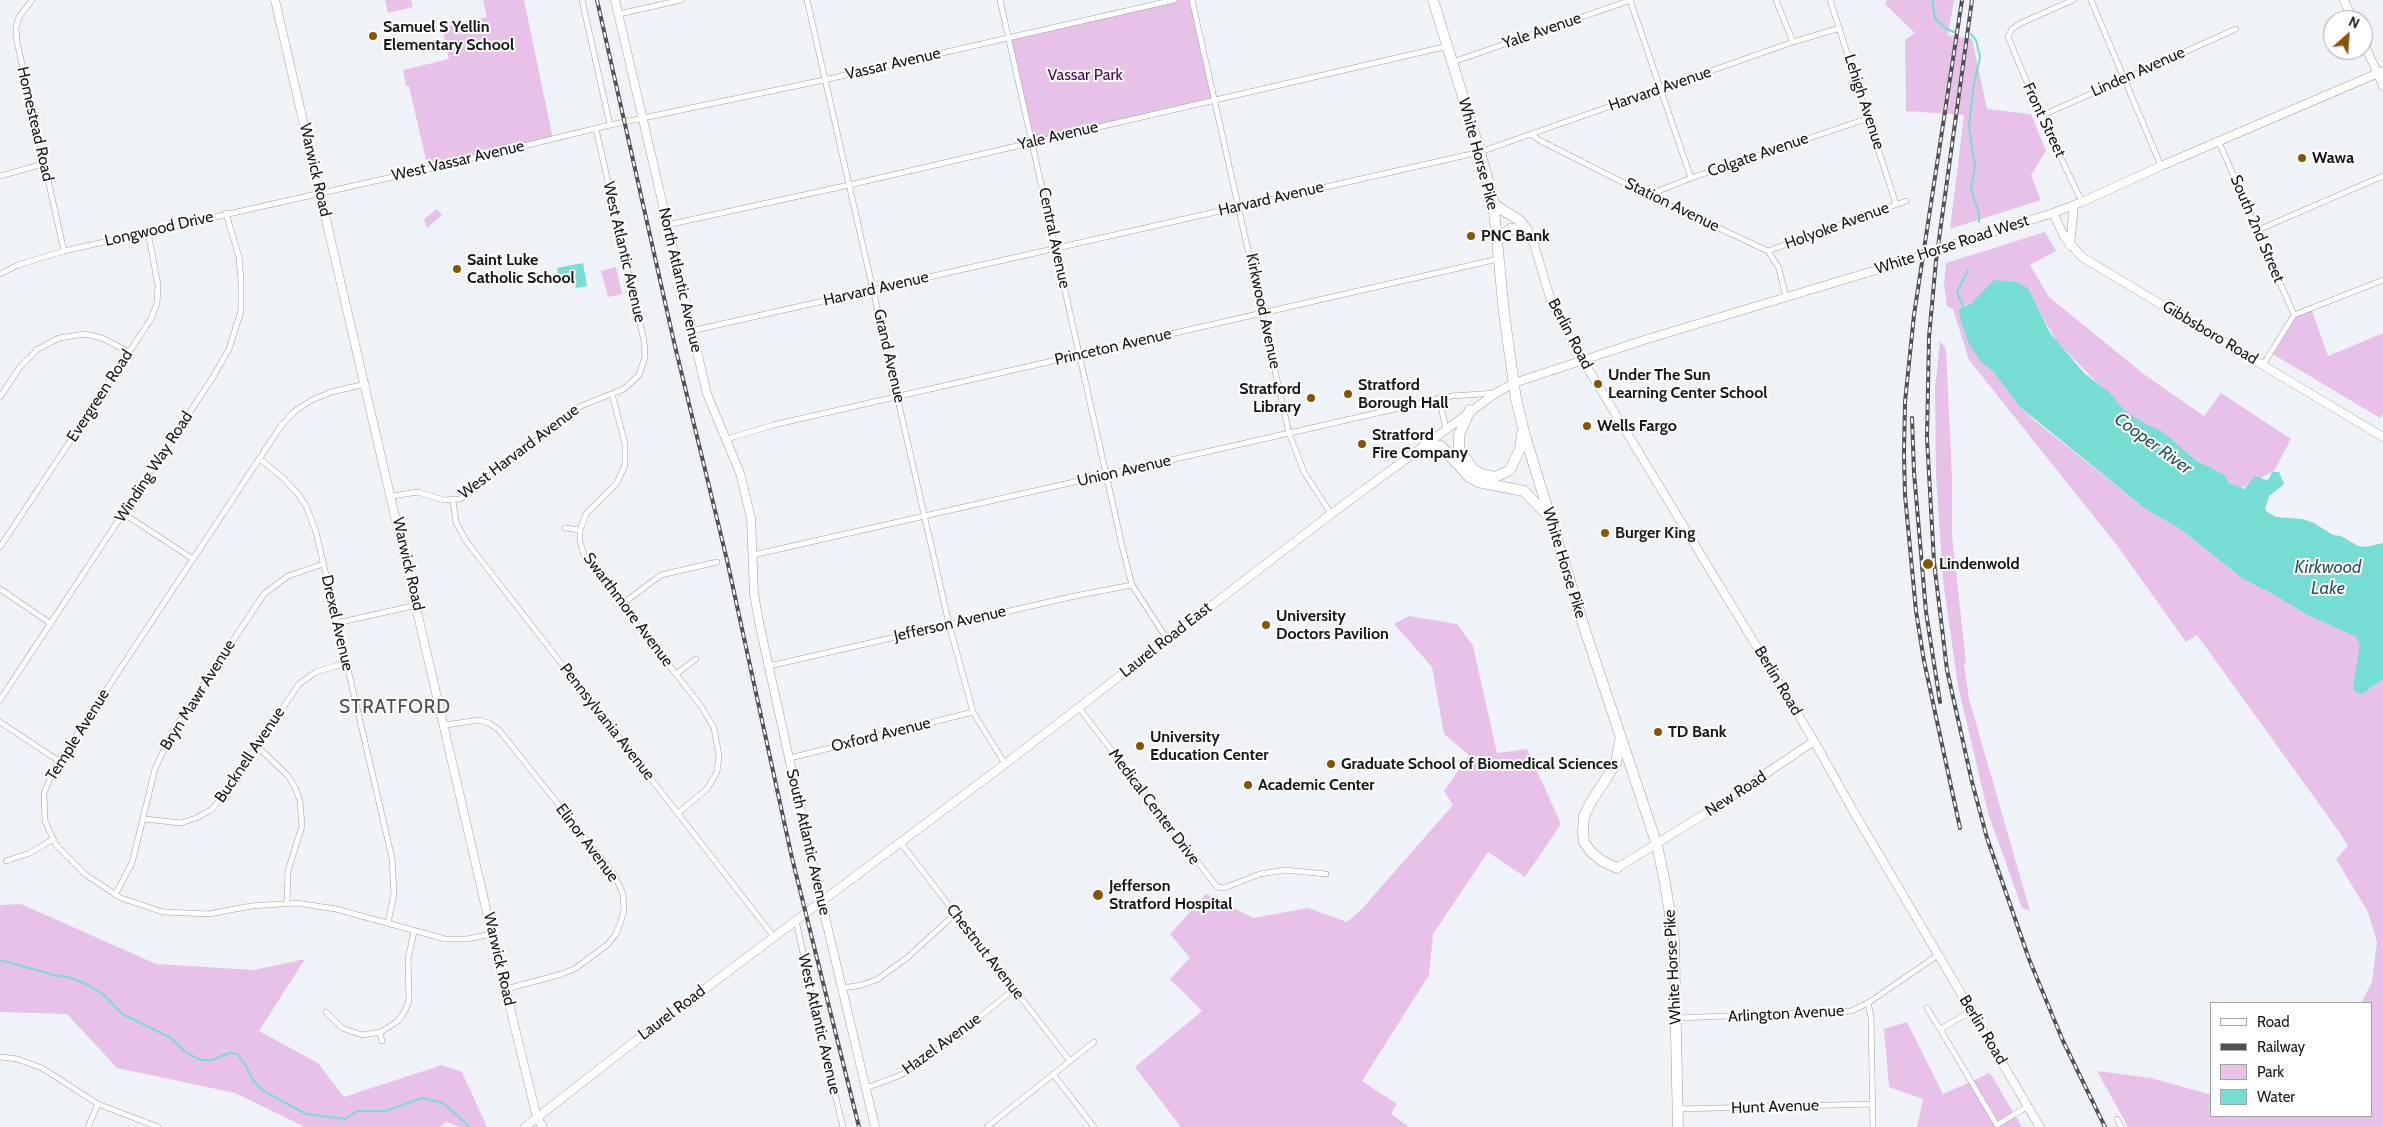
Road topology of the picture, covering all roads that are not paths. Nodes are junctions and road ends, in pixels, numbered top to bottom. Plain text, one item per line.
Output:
1 (32, 0) edge
2 (275, 0) edge
3 (582, 0) edge
4 (615, 0) edge
5 (681, 0) edge
6 (807, 0) edge
7 (1000, 0) edge
8 (1174, 0) edge
9 (1192, 0) edge
10 (1433, 0) edge
11 (1630, 0) edge
12 (1776, 0) edge
13 (1830, 0) edge
14 (2073, 0) edge
15 (2091, 0) edge
16 (618, 14) junction
17 (1840, 28) junction
18 (2236, 29) dead end
19 (1008, 38) junction
20 (1793, 42) junction
21 (1448, 46) junction
22 (2373, 59) edge
23 (1453, 62) junction
24 (2380, 72) edge
25 (2124, 78) junction
26 (824, 80) junction
27 (2383, 86) edge
28 (1659, 89) junction
29 (1215, 100) junction
30 (2041, 116) junction
31 (643, 118) junction
32 (1869, 118) junction
33 (610, 125) junction
34 (596, 129) junction
35 (1531, 134) junction
36 (1033, 142) junction
37 (2219, 142) junction
38 (1480, 152) junction
39 (43, 164) junction
40 (2162, 166) junction
41 (0, 176) edge
42 (2383, 176) edge
43 (1691, 178) junction
44 (849, 185) junction
45 (321, 192) junction
46 (1648, 195) junction
47 (1906, 201) dead end
48 (2082, 202) junction
49 (1494, 204) junction
50 (1896, 204) junction
51 (2074, 205) junction
52 (1240, 207) junction
53 (226, 213) junction
54 (2053, 213) junction
55 (667, 225) junction
56 (1527, 230) junction
57 (2258, 230) junction
58 (148, 232) junction
59 (1497, 241) junction
60 (2070, 246) junction
61 (1057, 249) junction
62 (64, 250) junction
63 (1768, 251) junction
64 (1499, 259) junction
65 (0, 274) edge
66 (2383, 280) edge
67 (874, 290) junction
68 (1786, 298) junction
69 (1263, 312) junction
70 (2294, 315) junction
71 (691, 331) junction
72 (128, 352) junction
73 (1079, 355) junction
74 (1583, 360) junction
75 (2263, 365) junction
76 (639, 375) joint
77 (1514, 383) junction
78 (366, 384) junction
79 (1496, 393) junction
80 (612, 394) junction
81 (898, 396) junction
82 (0, 397) edge
83 (1439, 398) junction
84 (1470, 410) junction
85 (1523, 425) junction
86 (1446, 429) junction
87 (1289, 433) junction
88 (2383, 437) edge
89 (728, 439) junction
90 (1425, 444) junction
91 (260, 459) junction
92 (1105, 476) junction
93 (392, 496) junction
94 (453, 501) junction
95 (124, 514) junction
96 (1331, 514) junction
97 (925, 517) junction
98 (1550, 518) junction
99 (564, 528) dead end
100 (580, 530) junction
101 (0, 547) edge
102 (753, 555) junction
103 (193, 560) junction
104 (717, 562) dead end
105 (323, 564) junction
106 (1132, 585) junction
107 (0, 589) edge
108 (417, 605) junction
109 (621, 605) junction
110 (50, 623) junction
111 (337, 623) junction
112 (950, 624) junction
113 (1167, 639) junction
114 (696, 659) dead end
115 (346, 663) junction
116 (769, 666) junction
117 (676, 674) junction
118 (0, 700) edge
119 (1079, 708) junction
120 (973, 712) junction
121 (0, 722) edge
122 (445, 725) junction
123 (1620, 734) junction
124 (1814, 741) junction
125 (257, 746) junction
126 (790, 758) junction
127 (59, 761) junction
128 (1005, 764) junction
129 (678, 813) junction
130 (144, 819) junction
131 (52, 840) junction
132 (900, 842) junction
133 (1656, 845) junction
134 (6, 860) dead end
135 (1617, 868) joint
136 (1326, 874) dead end
137 (115, 895) junction
138 (821, 901) junction
139 (287, 903) junction
140 (955, 914) junction
141 (796, 920) junction
142 (388, 923) junction
143 (414, 932) junction
144 (492, 934) junction
145 (774, 936) junction
146 (1938, 955) junction
147 (842, 988) junction
148 (506, 989) junction
149 (1014, 990) junction
150 (1868, 1003) junction
151 (1927, 1008) dead end
152 (1972, 1011) junction
153 (326, 1012) dead end
154 (1677, 1018) junction
155 (1940, 1029) junction
156 (380, 1033) junction
157 (382, 1041) dead end
158 (1094, 1042) dead end
159 (0, 1057) edge
160 (1070, 1060) junction
161 (1053, 1074) junction
162 (866, 1088) junction
163 (98, 1104) junction
164 (1873, 1104) junction
165 (2028, 1106) junction
166 (1678, 1109) junction
167 (537, 1118) junction
168 (2117, 1119) dead end
169 (1998, 1126) edge
170 (88, 1127) edge
171 (158, 1127) edge
172 (525, 1127) edge
173 (543, 1127) edge
174 (843, 1127) edge
175 (875, 1127) edge
176 (987, 1127) edge
177 (1094, 1127) edge
178 (1678, 1127) edge
179 (1873, 1127) edge
180 (2040, 1127) edge
181 (2121, 1127) edge

1 - 39 street, Homestead Road
2 - 45 street, Warwick Road
3 - 33 street
4 - 16 street, North Atlantic Avenue
5 - 16 street
6 - 26 street, Grand Avenue
7 - 19 street, Central Avenue
8 - 19 street, Vassar Avenue
9 - 29 street, Kirkwood Avenue
10 - 21 highway, White Horse Pike
11 - 23 street, Yale Avenue
11 - 28 street
12 - 20 street
13 - 17 street, Lehigh Avenue
14 - 30 street, Front Street
15 - 25 street
16 - 31 street, North Atlantic Avenue
17 - 20 street, Harvard Avenue
17 - 32 street, Lehigh Avenue
18 - 25 street, Linden Avenue
19 - 26 street, Vassar Avenue
19 - 36 street, Central Avenue
20 - 28 street, Harvard Avenue
21 - 23 highway, White Horse Pike
21 - 29 street, Yale Avenue
22 - 24 street
23 - 38 highway, White Horse Pike
24 - 27 street
24 - 37 street, White Horse Road West
25 - 30 street, Linden Avenue
25 - 40 street
26 - 31 street, Vassar Avenue
26 - 44 street, Grand Avenue
28 - 35 street, Harvard Avenue
28 - 43 street
29 - 36 street, Yale Avenue
29 - 52 street, Kirkwood Avenue
30 - 48 street, Front Street
31 - 33 street, Vassar Avenue
31 - 55 street, North Atlantic Avenue
32 - 43 street, Colgate Avenue
32 - 50 street, Lehigh Avenue
33 - 34 street, West Vassar Avenue
34 - 45 street, West Vassar Avenue
34 - 76 street, West Atlantic Avenue
35 - 38 street, Harvard Avenue
35 - 46 street, Station Avenue
36 - 44 street, Yale Avenue
36 - 61 street, Central Avenue
37 - 40 street, White Horse Road West
37 - 57 street, South 2nd Street
38 - 49 highway, White Horse Pike
38 - 52 street, Harvard Avenue
39 - 41 street
39 - 62 street, Homestead Road
40 - 48 street, White Horse Road West
42 - 57 street
43 - 46 street, Colgate Avenue
44 - 55 street, Yale Avenue
44 - 67 street, Grand Avenue
45 - 53 street, Longwood Drive
45 - 78 street, Warwick Road
46 - 63 street, Station Avenue
47 - 50 street, Holyoke Avenue
48 - 51 street, White Horse Road West
49 - 56 highway
49 - 59 highway, White Horse Pike
50 - 63 street, Holyoke Avenue
51 - 54 street, White Horse Road West
51 - 60 street
52 - 61 street, Harvard Avenue
52 - 69 street, Kirkwood Avenue
53 - 58 street, Longwood Drive
53 - 95 street, Winding Way Road
54 - 60 street, Gibbsboro Road
54 - 68 street, White Horse Road West, bridge
55 - 71 street, North Atlantic Avenue
56 - 59 highway
56 - 74 street, Berlin Road
57 - 70 street, South 2nd Street
58 - 62 street, Longwood Drive
58 - 72 street, Evergreen Road
59 - 64 highway, White Horse Pike
60 - 75 street, Gibbsboro Road
61 - 67 street, Harvard Avenue
61 - 73 street, Central Avenue
62 - 65 street, Longwood Drive
63 - 68 street
64 - 69 street, Princeton Avenue
64 - 77 highway, White Horse Pike
66 - 70 street
67 - 71 street, Harvard Avenue
67 - 81 street, Grand Avenue
68 - 74 street, White Horse Road West
69 - 73 street, Princeton Avenue
69 - 87 street, Kirkwood Avenue
70 - 75 street
71 - 89 street, North Atlantic Avenue
72 - 82 street
72 - 101 street, Evergreen Road
73 - 81 street, Princeton Avenue
73 - 92 street, Central Avenue
74 - 77 street, White Horse Road West
74 - 124 street, Berlin Road
75 - 88 street, Gibbsboro Road
76 - 80 street, West Harvard Avenue
77 - 79 street, Laurel Road East
77 - 85 highway, White Horse Pike
78 - 91 street, Temple Avenue
78 - 93 street, Warwick Road
79 - 83 street, Union Avenue
79 - 84 street, Laurel Road East
80 - 94 street, West Harvard Avenue
80 - 100 street, Swarthmore Avenue
81 - 89 street, Princeton Avenue
81 - 97 street, Grand Avenue
83 - 86 street
83 - 87 street, Union Avenue
84 - 85 highway
84 - 86 street, Laurel Road East
85 - 98 highway, White Horse Pike
86 - 90 street, Laurel Road East
87 - 92 street, Union Avenue
87 - 96 street, Kirkwood Avenue
89 - 102 street, North Atlantic Avenue
90 - 96 street, Laurel Road East
90 - 98 highway
91 - 103 street, Temple Avenue
91 - 105 street, Drexel Avenue
92 - 97 street, Union Avenue
92 - 106 street, Central Avenue
93 - 94 street, West Harvard Avenue
93 - 108 street, Warwick Road
94 - 129 street, Pennsylvania Avenue
95 - 103 street
95 - 110 street, Winding Way Road
96 - 113 street, Laurel Road East
97 - 102 street, Union Avenue
97 - 112 street, Grand Avenue
98 - 123 highway, White Horse Pike
99 - 100 street
100 - 109 street, Swarthmore Avenue
102 - 116 street, South Atlantic Avenue
103 - 127 street, Temple Avenue
104 - 109 street
105 - 111 street, Drexel Avenue
105 - 130 street, Bryn Mawr Avenue
106 - 112 street, Jefferson Avenue
106 - 113 street, Central Avenue
107 - 110 street
108 - 111 street
108 - 122 street, Warwick Road
109 - 117 street, Swarthmore Avenue
110 - 118 street, Winding Way Road
111 - 115 street, Drexel Avenue
112 - 116 street, Jefferson Avenue
112 - 120 street, Grand Avenue
113 - 119 street, Laurel Road East
114 - 117 street
115 - 125 street, Bucknell Avenue
115 - 142 street, Drexel Avenue
116 - 126 street, South Atlantic Avenue
117 - 129 street, Swarthmore Avenue
119 - 128 street, Laurel Road East
119 - 136 street, Medical Center Drive
120 - 126 street, Oxford Avenue
120 - 128 street, Grand Avenue
121 - 127 street
122 - 144 street, Warwick Road
122 - 148 street, Elinor Avenue
123 - 133 highway, White Horse Pike
123 - 135 highway
124 - 133 street, New Road
124 - 146 street, Berlin Road
125 - 130 street, Bucknell Avenue
125 - 139 street
126 - 138 street, South Atlantic Avenue
127 - 131 street, Temple Avenue
128 - 132 street, Laurel Road East
129 - 145 street, Pennsylvania Avenue
130 - 137 street, Bryn Mawr Avenue
131 - 134 street
131 - 137 street, Temple Avenue
132 - 138 street, Laurel Road East
132 - 140 street, Chestnut Avenue
133 - 135 street, New Road
133 - 154 highway, White Horse Pike
137 - 139 street, Temple Avenue
138 - 141 street, Laurel Road
138 - 147 street, South Atlantic Avenue
139 - 142 street, Temple Avenue
140 - 147 street
140 - 149 street, Chestnut Avenue
141 - 145 street, Laurel Road
141 - 174 street, West Atlantic Avenue
142 - 143 street, Temple Avenue
143 - 144 street, Temple Avenue
143 - 156 street
144 - 148 street, Warwick Road
145 - 167 street, Laurel Road
146 - 150 street, Arlington Avenue
146 - 152 street, Berlin Road
147 - 162 street, South Atlantic Avenue
148 - 167 street, Warwick Road
149 - 160 street, Chestnut Avenue
149 - 162 street, Hazel Avenue
150 - 154 street, Arlington Avenue
150 - 164 street
151 - 155 street
152 - 155 street
152 - 165 street, Berlin Road
153 - 156 street
154 - 166 highway, White Horse Pike
155 - 169 street
156 - 157 street
158 - 160 street
159 - 163 street
160 - 161 street
161 - 176 street
161 - 177 street
162 - 175 street, South Atlantic Avenue
163 - 170 street
163 - 171 street
164 - 166 street, Hunt Avenue
164 - 179 street
165 - 169 street
165 - 180 street, Berlin Road
166 - 178 highway, White Horse Pike
167 - 172 street, Laurel Road
167 - 173 street, Warwick Road
168 - 181 street

